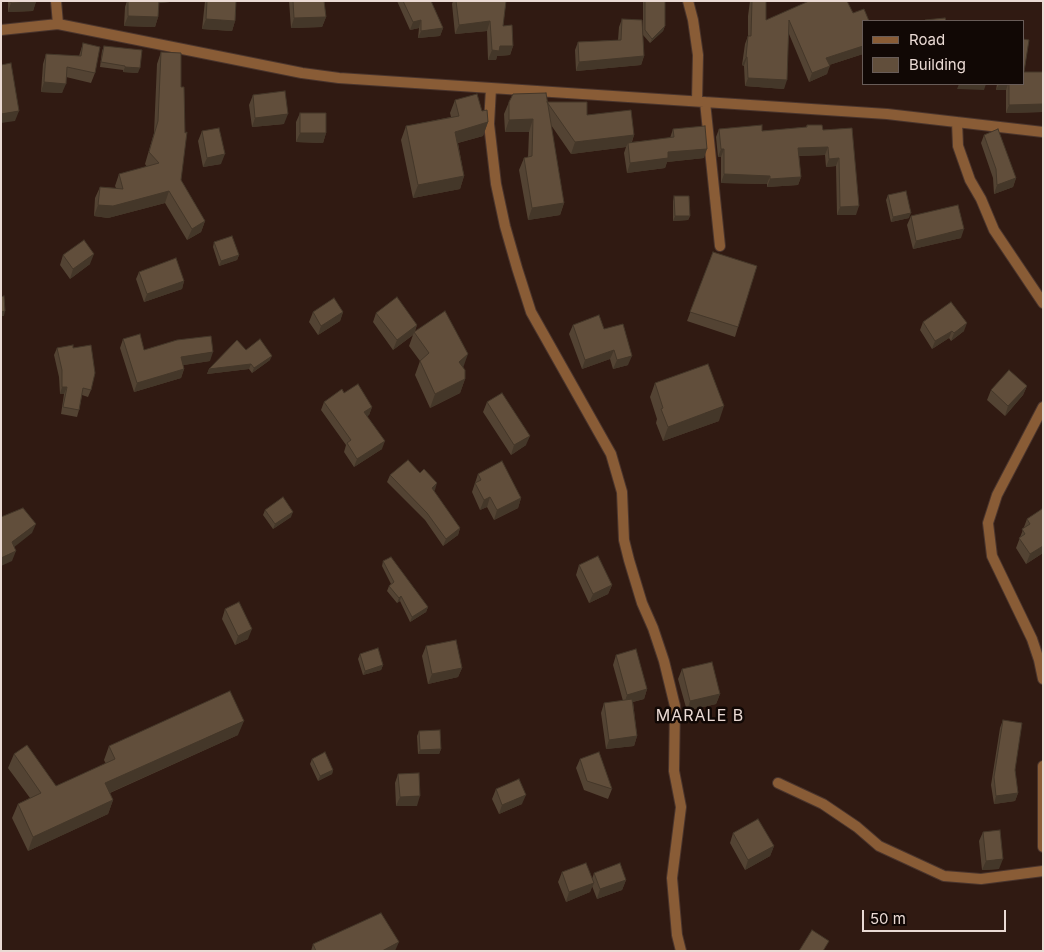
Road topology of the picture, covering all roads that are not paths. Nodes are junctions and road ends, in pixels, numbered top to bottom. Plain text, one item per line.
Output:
1 (56, 1) edge
2 (688, 1) edge
3 (58, 24) junction
4 (1, 30) edge
5 (491, 88) junction
6 (701, 101) junction
7 (957, 122) junction
8 (1043, 132) edge
9 (720, 246) dead end
10 (1043, 303) edge
11 (1043, 407) edge
12 (1043, 679) edge
13 (1043, 766) edge
14 (778, 783) dead end
15 (1043, 847) edge
16 (1043, 871) edge
17 (681, 951) edge

1 - 3 street
2 - 6 street
3 - 4 street
3 - 5 street
5 - 6 street
5 - 17 street
6 - 7 street
6 - 9 street
7 - 8 street
7 - 10 street
11 - 12 street
13 - 15 street
14 - 16 street

